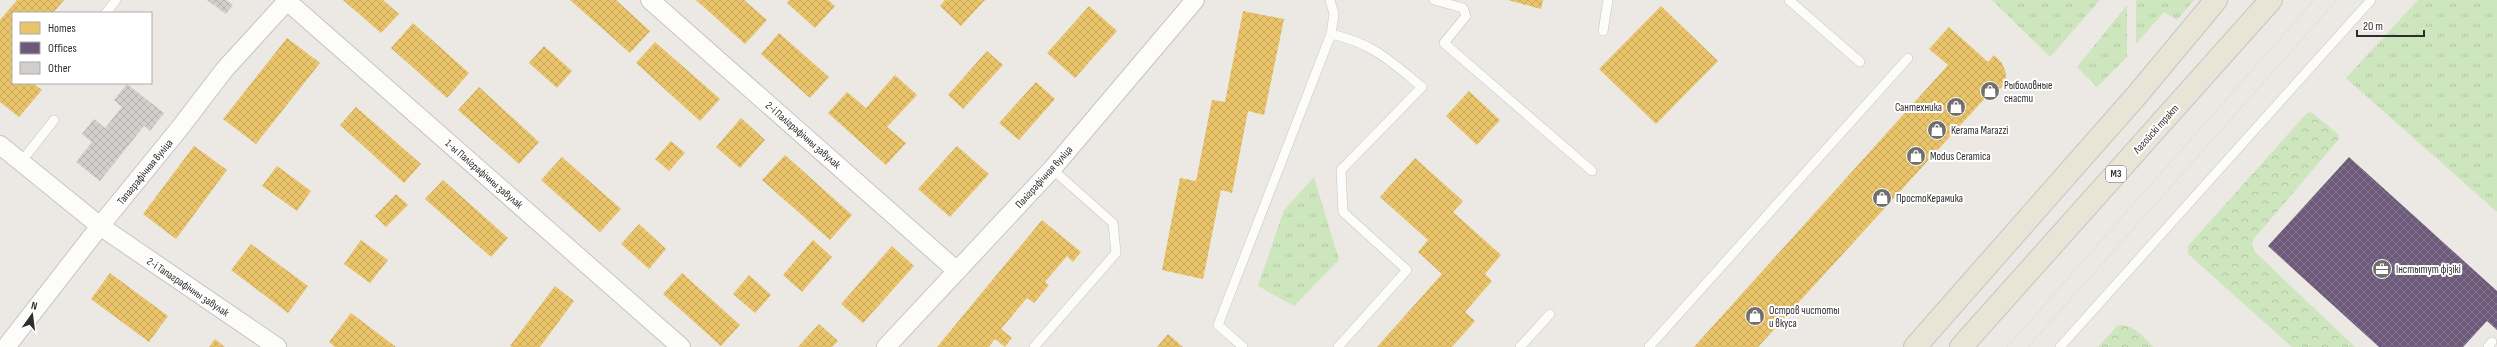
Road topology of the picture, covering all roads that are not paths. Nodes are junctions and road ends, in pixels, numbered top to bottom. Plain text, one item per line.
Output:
1 (116, 0) edge
2 (288, 0) edge
3 (650, 0) edge
4 (1195, 0) edge
5 (1330, 0) edge
6 (1434, 0) edge
7 (1608, 0) edge
8 (1789, 0) edge
9 (2216, 0) edge
10 (2271, 0) edge
11 (2372, 0) edge
12 (107, 12) edge
13 (1603, 31) dead end
14 (1331, 34) junction
15 (1908, 58) dead end
16 (1860, 62) dead end
17 (54, 120) dead end
18 (0, 145) edge
19 (21, 162) junction
20 (1052, 170) junction
21 (1592, 171) dead end
22 (100, 226) junction
23 (957, 271) junction
24 (1550, 314) dead end
25 (6, 347) edge
26 (277, 347) edge
27 (681, 347) edge
28 (886, 347) edge
29 (1034, 347) edge
30 (1243, 347) edge
31 (1338, 347) edge
32 (1520, 347) edge
33 (1649, 347) edge
34 (1915, 347) edge
35 (1962, 347) edge
36 (2060, 347) edge

1 - 12 lane
2 - 22 street, Тапаграфічная вуліца
2 - 27 street, 1-ы Паліграфічны завулак
3 - 23 street, 2-і Паліграфічны завулак
4 - 20 street, Паліграфічная вуліца
5 - 14 lane
6 - 21 lane
7 - 13 lane
8 - 16 lane
9 - 34 main road
10 - 35 main road, Лагойскі тракт / М3
11 - 36 lane
14 - 30 lane
14 - 31 lane
15 - 33 lane
17 - 19 lane
18 - 19 street, 2-і Тапаграфічны завулак
19 - 22 street, 2-і Тапаграфічны завулак
20 - 23 street, Паліграфічная вуліца
20 - 29 lane
22 - 25 street, Тапаграфічная вуліца
22 - 26 street, 2-і Тапаграфічны завулак
23 - 28 street, Паліграфічная вуліца
24 - 32 lane

